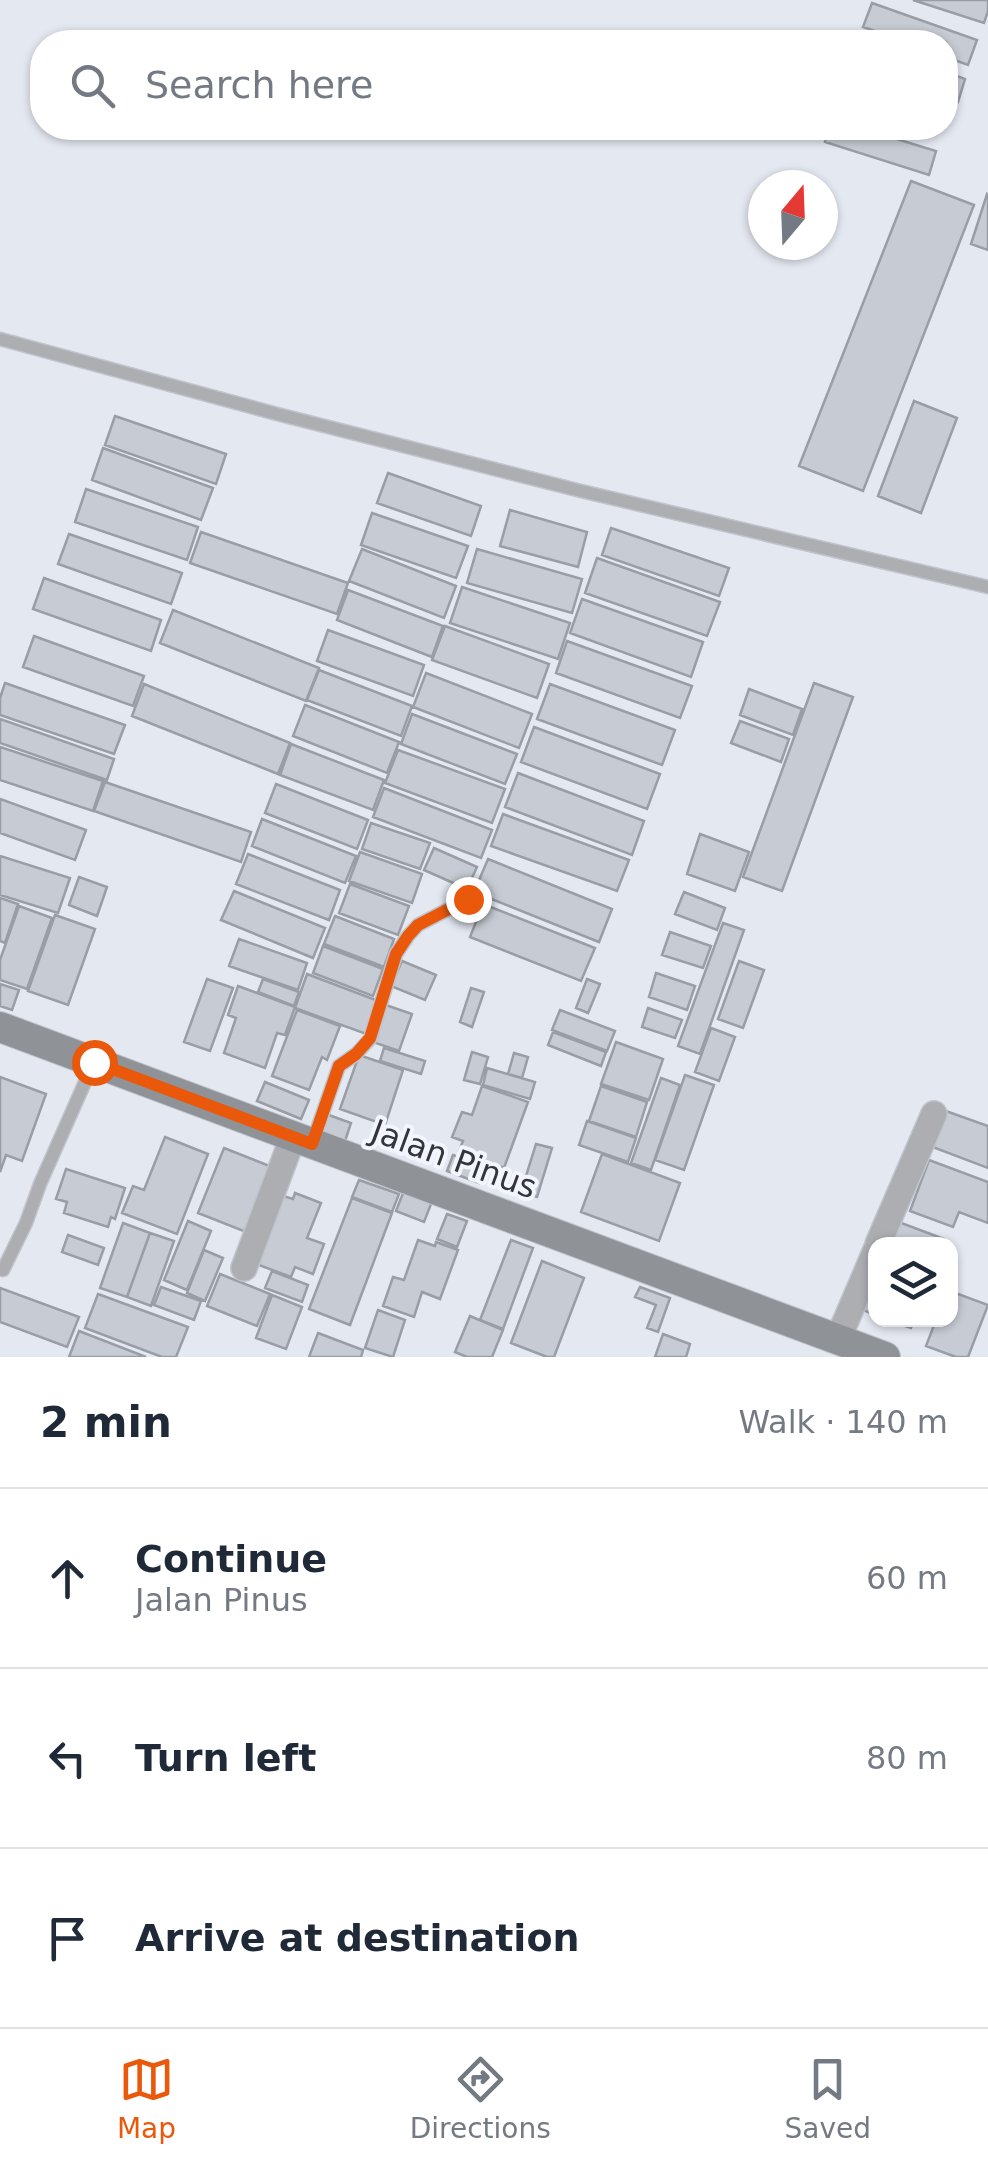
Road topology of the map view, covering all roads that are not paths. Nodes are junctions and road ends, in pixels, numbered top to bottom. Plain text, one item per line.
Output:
1 (0, 339) edge
2 (988, 587) edge
3 (468, 899) dead end
4 (0, 1026) edge
5 (94, 1062) junction
6 (934, 1114) dead end
7 (302, 1140) junction
8 (882, 1237) edge
9 (244, 1268) dead end
10 (868, 1269) edge
11 (3, 1270) dead end
12 (838, 1339) junction
13 (885, 1357) edge

1 - 2 lane
3 - 7 lane
4 - 5 street, Jalan Pinus
5 - 7 street, Jalan Pinus
5 - 11 lane
6 - 8 street
7 - 9 street
7 - 12 street, Jalan Pinus
10 - 12 street
12 - 13 street, Jalan Pinus

